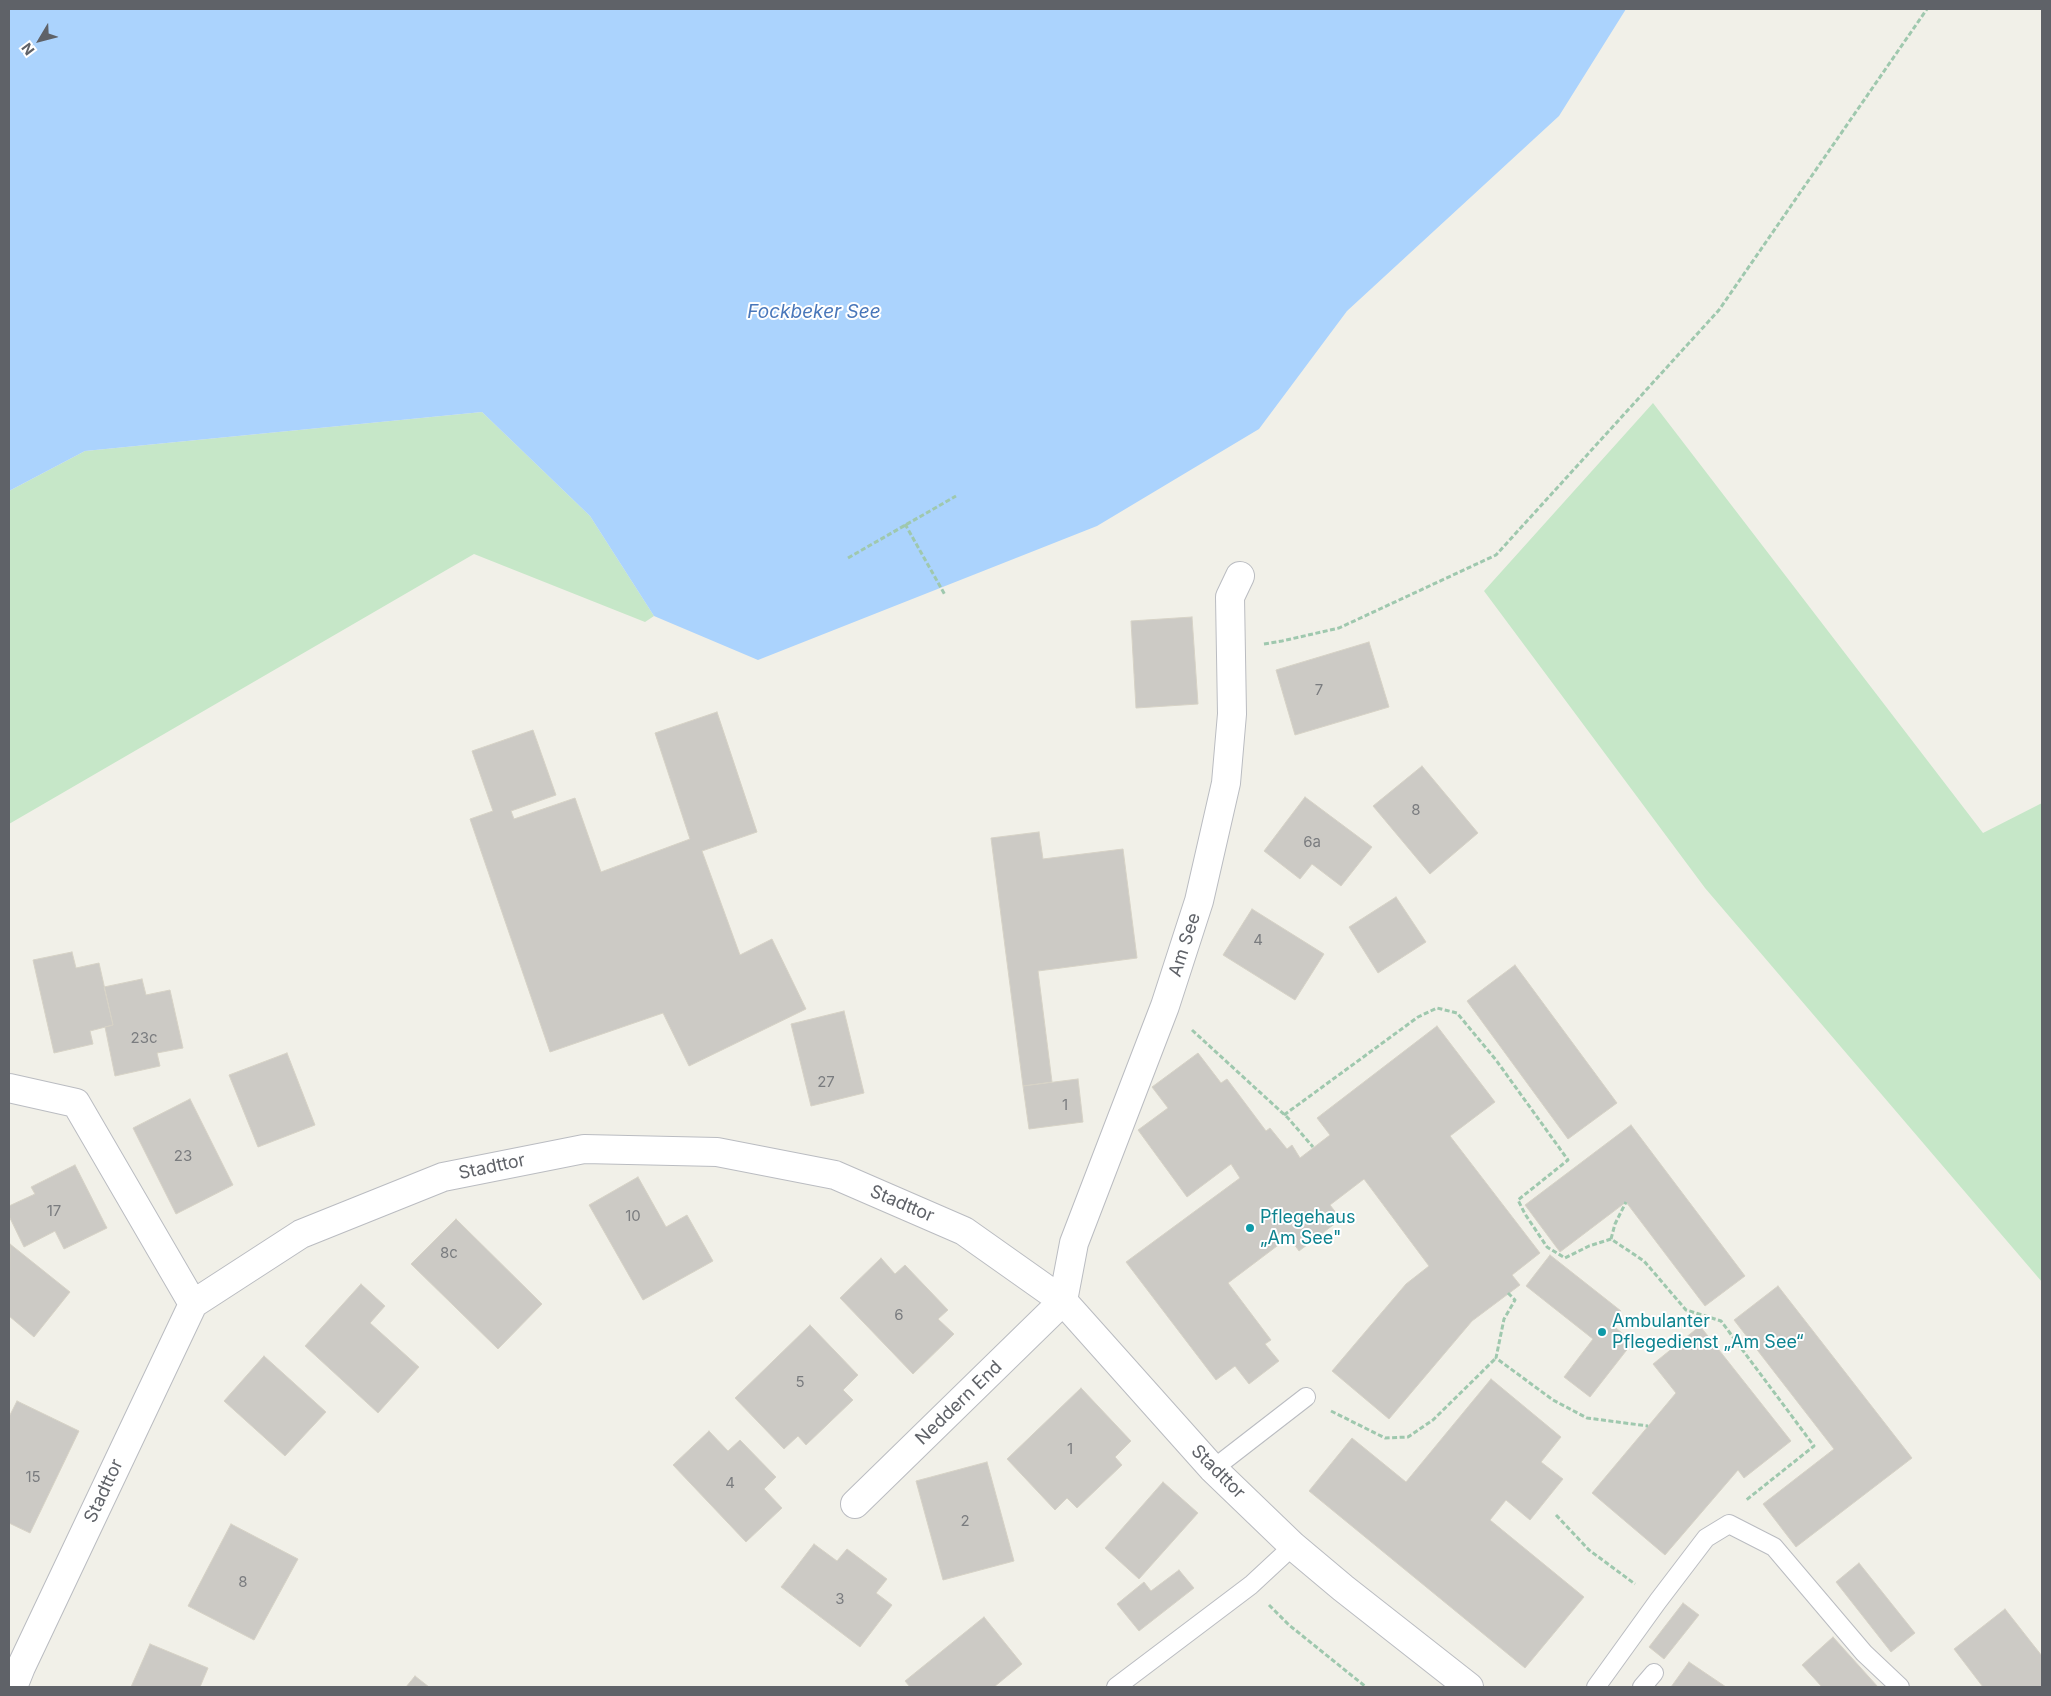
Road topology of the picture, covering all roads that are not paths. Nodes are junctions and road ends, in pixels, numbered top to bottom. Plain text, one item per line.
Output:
1 (1240, 576) dead end
2 (9, 1088) edge
3 (1062, 1301) junction
4 (193, 1304) junction
5 (1306, 1397) road end
6 (1213, 1469) junction
7 (855, 1504) dead end
8 (1293, 1546) junction
9 (1654, 1672) dead end
10 (14, 1674) edge
11 (1116, 1687) edge
12 (1469, 1687) edge
13 (1596, 1687) edge
14 (1642, 1687) edge
15 (1900, 1687) edge

1 - 3 street, Am See
2 - 4 street
3 - 4 street, Stadttor
3 - 6 street, Stadttor
3 - 7 street, Neddern End
4 - 10 street, Stadttor
5 - 6 lane
6 - 8 street, Stadttor
8 - 11 lane
8 - 12 street, Stadttor
9 - 14 lane
13 - 15 lane

